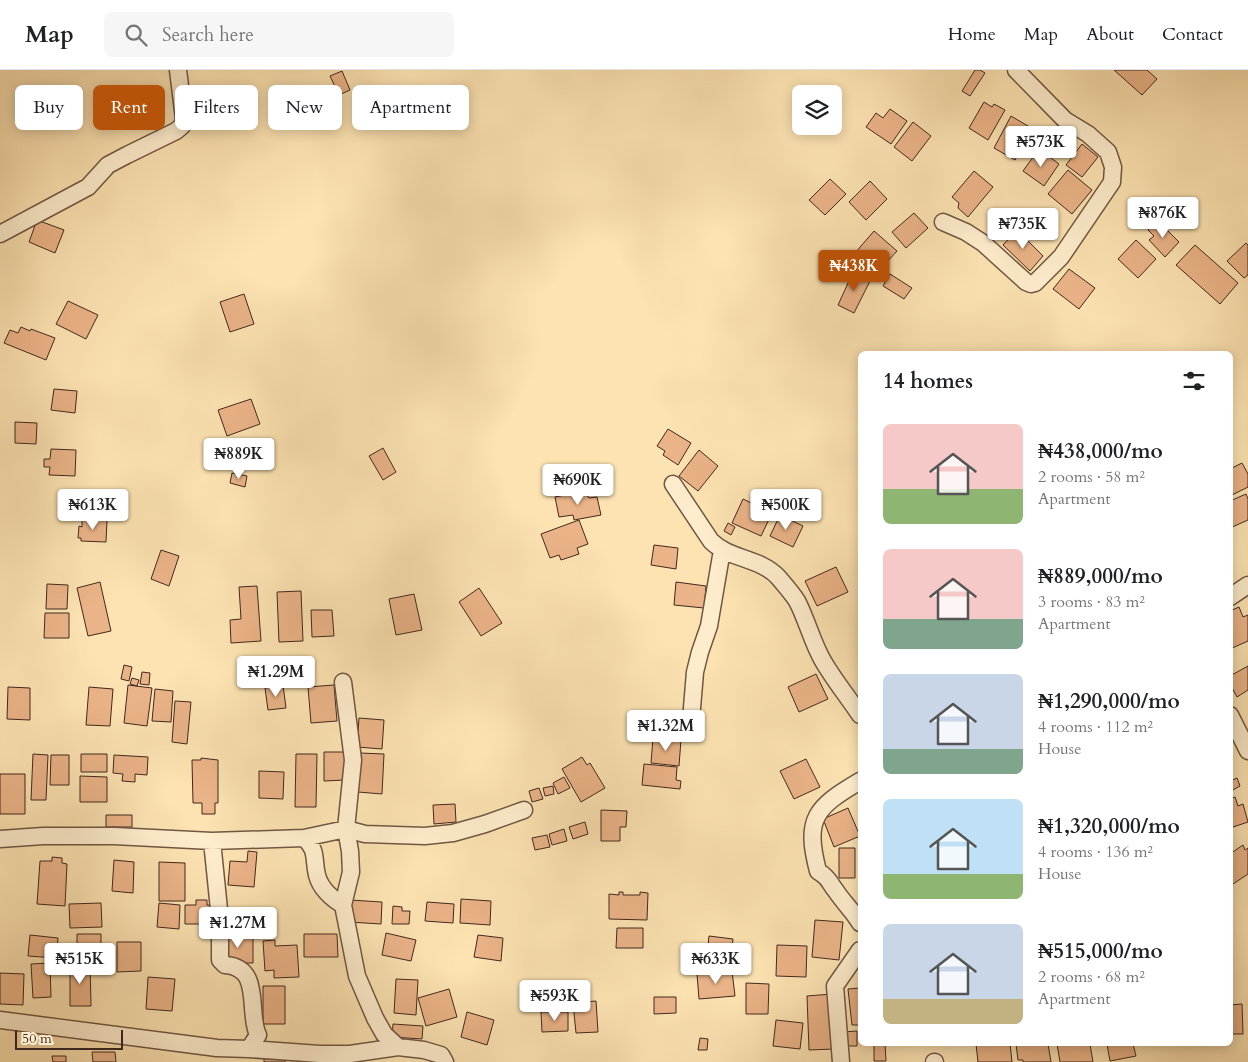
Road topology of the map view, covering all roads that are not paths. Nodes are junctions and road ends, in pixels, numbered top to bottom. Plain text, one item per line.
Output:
1 (178, 70) edge
2 (1016, 70) edge
3 (942, 222) dead end
4 (0, 234) edge
5 (673, 484) dead end
6 (722, 550) junction
7 (1248, 585) edge
8 (1233, 595) edge
9 (343, 682) dead end
10 (858, 712) edge
11 (691, 720) dead end
12 (1233, 721) edge
13 (1248, 751) edge
14 (858, 782) edge
15 (524, 810) dead end
16 (346, 829) junction
17 (304, 838) junction
18 (0, 839) edge
19 (212, 841) junction
20 (343, 905) junction
21 (858, 920) edge
22 (858, 953) edge
23 (0, 1020) edge
24 (398, 1047) junction
25 (249, 1048) junction
26 (445, 1062) edge
27 (841, 1062) edge

1 - 4 street
2 - 3 street
5 - 6 street
6 - 10 street
6 - 11 street
7 - 8 street
9 - 16 street
12 - 13 street
14 - 21 street
15 - 16 street
16 - 17 street
16 - 20 street
17 - 19 street
17 - 20 street
18 - 19 street
19 - 25 street
20 - 24 street
22 - 27 street
23 - 25 street
24 - 25 street
24 - 26 street

